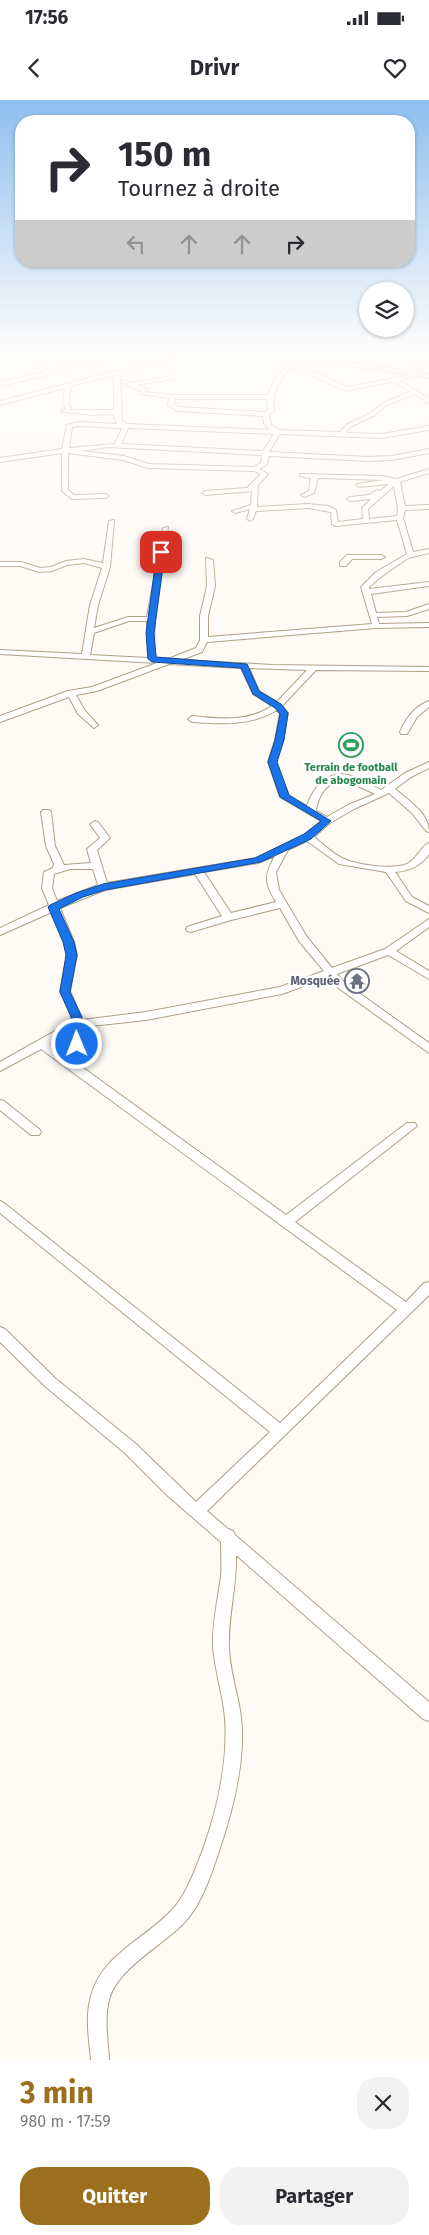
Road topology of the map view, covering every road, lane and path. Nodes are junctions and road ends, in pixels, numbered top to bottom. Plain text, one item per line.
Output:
1 (67, 444) edge
2 (271, 444) edge
3 (118, 445) joint
4 (67, 451) junction
5 (266, 452) junction
6 (427, 453) edge
7 (0, 460) edge
8 (187, 468) junction
9 (255, 469) junction
10 (429, 471) edge
11 (302, 475) dead end
12 (186, 476) dead end
13 (315, 476) junction
14 (392, 482) junction
15 (359, 485) dead end
16 (255, 486) junction
17 (205, 493) dead end
18 (304, 495) dead end
19 (106, 496) dead end
20 (350, 499) dead end
21 (429, 507) edge
22 (253, 508) junction
23 (401, 508) junction
24 (236, 512) dead end
25 (400, 518) junction
26 (250, 519) dead end
27 (366, 520) junction
28 (112, 521) dead end
29 (166, 528) dead end
30 (429, 551) edge
31 (408, 555) junction
32 (381, 557) junction
33 (209, 560) dead end
34 (0, 564) edge
35 (343, 564) dead end
36 (106, 567) junction
37 (387, 569) junction
38 (429, 584) edge
39 (366, 592) junction
40 (429, 606) edge
41 (372, 615) junction
42 (151, 619) junction
43 (429, 625) edge
44 (376, 626) junction
45 (90, 632) junction
46 (204, 640) junction
47 (0, 652) edge
48 (86, 657) junction
49 (152, 659) junction
50 (171, 662) junction
51 (244, 666) junction
52 (313, 668) junction
53 (429, 669) edge
54 (71, 693) junction
55 (429, 703) edge
56 (278, 706) junction
57 (0, 719) edge
58 (192, 719) dead end
59 (94, 725) dead end
60 (404, 732) dead end
61 (429, 764) edge
62 (386, 792) junction
63 (46, 812) dead end
64 (311, 812) junction
65 (327, 821) junction
66 (95, 824) dead end
67 (429, 829) edge
68 (308, 836) junction
69 (429, 846) edge
70 (284, 848) junction
71 (258, 860) junction
72 (98, 866) junction
73 (389, 870) junction
74 (56, 871) junction
75 (198, 871) junction
76 (271, 872) junction
77 (103, 887) junction
78 (282, 904) junction
79 (54, 907) junction
80 (429, 910) edge
81 (228, 917) junction
82 (429, 922) edge
83 (191, 929) dead end
84 (0, 932) edge
85 (389, 951) junction
86 (330, 973) junction
87 (429, 976) edge
88 (78, 1024) junction
89 (42, 1044) junction
90 (429, 1048) edge
91 (0, 1067) edge
92 (76, 1069) junction
93 (0, 1104) edge
94 (411, 1126) dead end
95 (35, 1132) dead end
96 (0, 1206) edge
97 (286, 1222) junction
98 (429, 1287) edge
99 (406, 1309) junction
100 (0, 1333) edge
101 (280, 1432) junction
102 (197, 1511) junction
103 (228, 1536) junction
104 (429, 1713) edge
105 (100, 2060) edge

1 - 4 street
2 - 5 street
3 - 4 street
3 - 5 street
4 - 7 street
4 - 8 street
4 - 19 street
5 - 6 street
5 - 9 street
8 - 9 street
8 - 12 street
9 - 16 street
10 - 14 street
11 - 13 street
13 - 14 street
13 - 18 street
14 - 15 street
14 - 20 street
14 - 23 street
14 - 27 street
16 - 17 street
16 - 22 street
21 - 23 street
22 - 24 street
22 - 26 street
22 - 27 street
23 - 25 street
25 - 27 street
25 - 31 street
28 - 36 street
29 - 42 street
30 - 31 street
31 - 32 street
31 - 37 street
32 - 35 street
32 - 37 street
33 - 46 street
34 - 36 street
36 - 45 street
37 - 39 street
38 - 39 street
39 - 41 street
40 - 41 street
41 - 44 street
42 - 45 street
42 - 49 street
43 - 44 street
44 - 46 street
45 - 48 street
46 - 50 street
47 - 48 street
48 - 49 street
49 - 50 street
50 - 51 street
50 - 54 street
51 - 52 street
51 - 56 street
52 - 53 street
52 - 56 street
54 - 57 street
54 - 59 street
55 - 60 street
56 - 58 street
56 - 64 street
61 - 62 street
62 - 64 street
62 - 65 street
62 - 67 street
63 - 74 street
64 - 65 street
65 - 68 street
66 - 72 street
68 - 70 street
68 - 73 street
69 - 73 street
70 - 71 street
70 - 76 street
71 - 75 street
71 - 76 street
72 - 74 street
72 - 77 street
73 - 80 street
74 - 79 street
75 - 77 street
75 - 81 street
76 - 78 street
77 - 79 street
78 - 81 street
78 - 86 street
79 - 84 street
79 - 88 street
81 - 83 street
82 - 85 street
85 - 86 street
85 - 87 street
86 - 88 street
86 - 90 street
88 - 89 street
88 - 92 street
89 - 91 street
89 - 92 street
92 - 97 street
93 - 95 street
94 - 97 street
96 - 101 street
97 - 99 street
98 - 99 street
99 - 101 street
100 - 102 street
101 - 102 street
102 - 103 street
103 - 104 street
103 - 105 street

